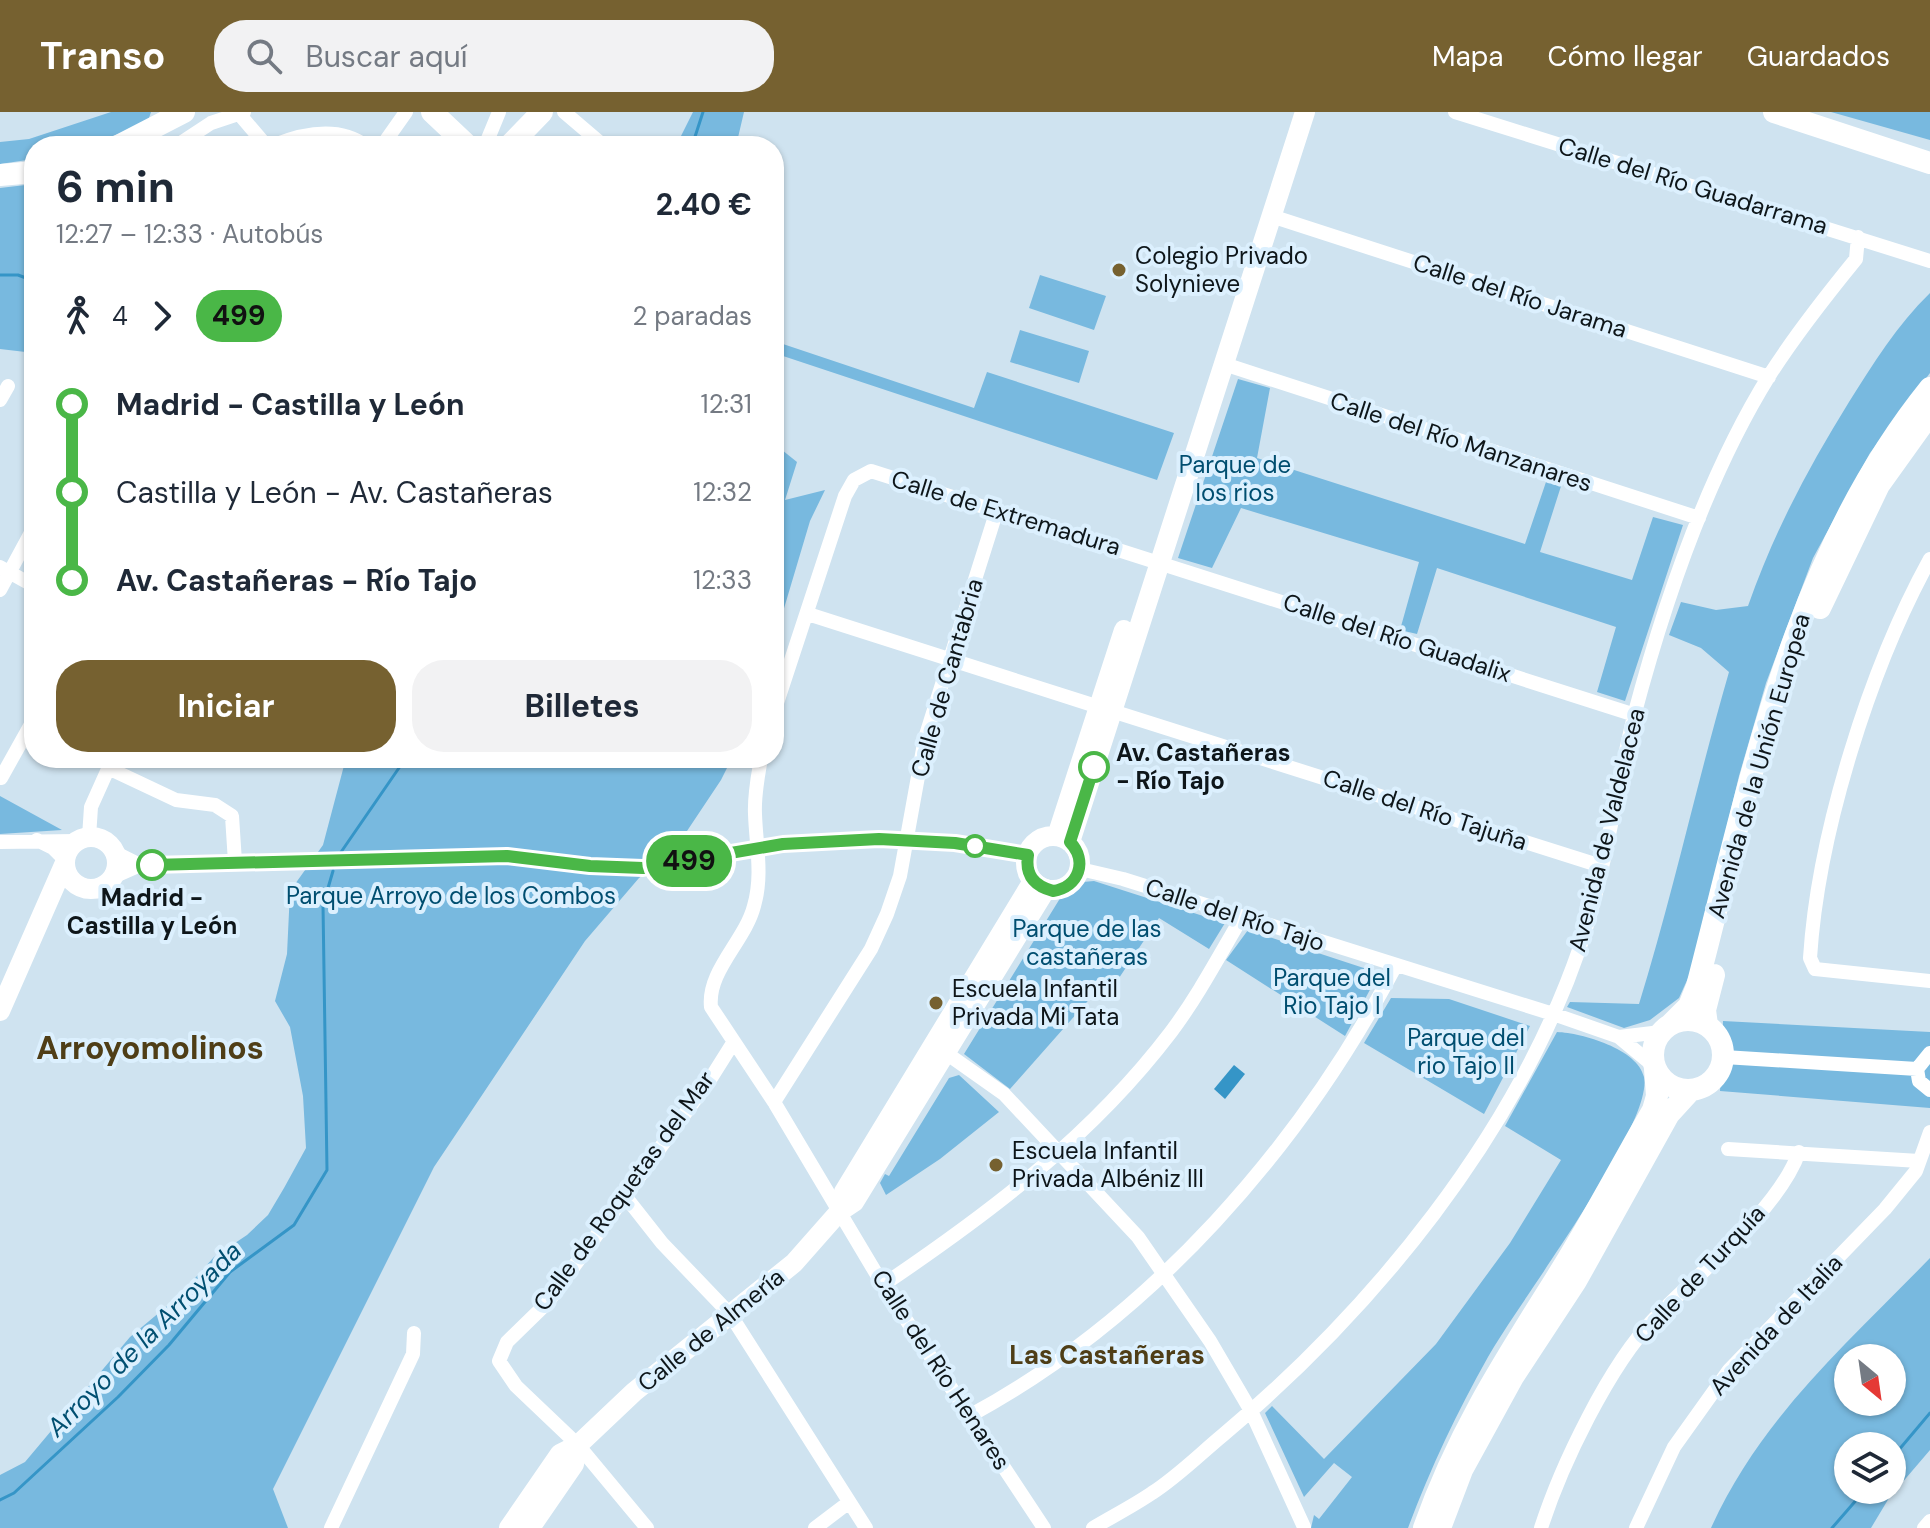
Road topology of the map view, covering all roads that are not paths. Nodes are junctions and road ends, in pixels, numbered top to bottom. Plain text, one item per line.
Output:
1 (406, 112) edge
2 (432, 112) edge
3 (499, 112) edge
4 (542, 112) edge
5 (564, 112) edge
6 (1291, 112) edge
7 (1305, 112) edge
8 (1455, 112) edge
9 (1774, 112) edge
10 (177, 113) edge
11 (242, 113) edge
12 (213, 116) edge
13 (137, 136) edge
14 (188, 136) edge
15 (259, 136) edge
16 (318, 136) edge
17 (352, 136) edge
18 (389, 136) edge
19 (457, 136) edge
20 (489, 136) edge
21 (519, 136) edge
22 (592, 136) edge
23 (1930, 163) edge
24 (24, 173) edge
25 (0, 175) edge
26 (1271, 216) junction
27 (1858, 237) junction
28 (1930, 261) edge
29 (1224, 364) junction
30 (1769, 377) junction
31 (8, 386) dead end
32 (1930, 388) edge
33 (0, 400) edge
34 (1930, 414) edge
35 (997, 510) junction
36 (1699, 518) junction
37 (24, 541) edge
38 (1930, 559) edge
39 (1154, 560) junction
40 (5, 569) edge
41 (24, 580) edge
42 (0, 590) edge
43 (808, 614) junction
44 (950, 659) junction
45 (784, 683) edge
46 (1106, 709) junction
47 (1635, 715) junction
48 (24, 737) edge
49 (108, 768) edge
50 (119, 768) edge
51 (760, 768) edge
52 (1, 778) edge
53 (36, 839) junction
54 (83, 839) junction
55 (906, 839) junction
56 (1064, 839) junction
57 (0, 842) edge
58 (760, 848) junction
59 (114, 852) junction
60 (1028, 855) junction
61 (65, 862) junction
62 (235, 862) junction
63 (140, 865) junction
64 (1601, 866) junction
65 (1080, 869) junction
66 (113, 877) junction
67 (1040, 885) junction
68 (80, 887) junction
69 (44, 910) junction
70 (1242, 917) junction
71 (1395, 967) junction
72 (1930, 981) edge
73 (0, 1011) edge
74 (1553, 1014) junction
75 (1707, 1025) junction
76 (1666, 1028) junction
77 (1619, 1037) junction
78 (733, 1043) junction
79 (946, 1053) junction
80 (1930, 1053) edge
81 (1724, 1057) junction
82 (1654, 1068) junction
83 (1917, 1069) junction
84 (1930, 1090) edge
85 (1690, 1091) junction
86 (774, 1102) junction
87 (1930, 1132) edge
88 (1728, 1149) dead end
89 (1799, 1152) junction
90 (1061, 1153) junction
91 (1919, 1161) junction
92 (625, 1196) junction
93 (839, 1212) junction
94 (1164, 1273) junction
95 (883, 1285) junction
96 (730, 1314) junction
97 (414, 1333) dead end
98 (1251, 1411) junction
99 (971, 1415) junction
100 (578, 1445) junction
101 (848, 1503) junction
102 (1930, 1521) edge
103 (1304, 1527) edge
104 (331, 1528) edge
105 (509, 1528) edge
106 (530, 1528) edge
107 (647, 1528) edge
108 (815, 1528) edge
109 (866, 1528) edge
110 (1044, 1528) edge
111 (1093, 1528) edge
112 (1424, 1528) edge
113 (1440, 1528) edge
114 (1541, 1528) edge
115 (1636, 1528) edge
116 (1924, 1528) edge

1 - 18 street
2 - 19 main road
3 - 20 street
4 - 21 main road
5 - 22 street
6 - 39 street
7 - 26 street
8 - 27 street, Calle del Río Guadarrama
9 - 23 main road
10 - 13 main road
11 - 12 street
11 - 15 street
12 - 14 street
16 - 17 street
24 - 25 main road
26 - 29 street
26 - 30 street, Calle del Río Jarama
27 - 28 street, Calle del Río Guadarrama
27 - 30 street, Avenida de Valdelacea
29 - 36 street, Calle del Río Manzanares
29 - 39 street
30 - 36 street, Avenida de Valdelacea
31 - 33 street
32 - 76 main road, Avenida de la Unión Europea
34 - 75 main road, Avenida de la Unión Europea
35 - 39 street, Calle de Extremadura
35 - 43 street, Calle de Extremadura
35 - 44 street, Calle de Cantabria
36 - 47 street, Avenida de Valdelacea
37 - 40 street
38 - 72 street
39 - 46 street
39 - 47 street, Calle del Río Guadalix
40 - 41 street
40 - 42 street
43 - 44 street, Calle del Río Tajuña
43 - 45 street
44 - 46 street, Calle del Río Tajuña
44 - 55 street, Calle de Cantabria
46 - 56 street
46 - 64 street, Calle del Río Tajuña
47 - 64 street, Avenida de Valdelacea
48 - 52 street
49 - 54 street
50 - 62 street
51 - 58 street
53 - 54 street
53 - 57 street
53 - 61 street
54 - 59 street
54 - 61 street
55 - 58 street
55 - 60 street
55 - 86 street, Calle de Cantabria
56 - 60 street
56 - 65 street
58 - 62 street
58 - 78 street, Calle del Río Henares
59 - 63 street
59 - 66 street
60 - 67 street
61 - 68 street
61 - 69 street
62 - 63 street
63 - 66 street
64 - 74 street, Avenida de Valdelacea
65 - 67 street
65 - 70 street, Calle del Río Tajo
66 - 68 street
67 - 79 street, Calle de Almería
67 - 93 street
68 - 69 street
69 - 73 street
70 - 71 street, Calle del Río Tajo
70 - 90 street
71 - 74 street, Calle del Río Tajo
71 - 94 street
74 - 77 street, Calle del Río Tajo
74 - 98 street, Avenida de Valdelacea
75 - 76 main road
75 - 81 main road
76 - 77 street, Calle del Río Tajo
76 - 82 main road
77 - 82 street, Calle del Río Tajo
78 - 86 street, Calle del Río Henares
78 - 92 street, Calle de Roquetas del Mar
79 - 90 street
79 - 93 street, Calle de Almería
80 - 83 street
81 - 83 street
81 - 85 main road
82 - 85 main road
82 - 112 main road
83 - 84 street
85 - 113 main road
86 - 93 street, Calle del Río Henares
87 - 91 street, Avenida de Italia
88 - 89 street
89 - 91 street
89 - 114 street, Calle de Turquía
90 - 94 street
90 - 95 street
91 - 115 street, Avenida de Italia
92 - 96 street
92 - 100 street, Calle de Roquetas del Mar
93 - 95 street, Calle del Río Henares
93 - 96 street, Calle de Almería
94 - 98 street
94 - 99 street
95 - 99 street, Calle del Río Henares
96 - 100 street, Calle de Almería
96 - 101 street
97 - 104 street
98 - 103 street
98 - 111 street, Avenida de Valdelacea
99 - 110 street, Calle del Río Henares
100 - 105 street, Calle de Almería
100 - 106 street, Calle de Almería
100 - 107 street
101 - 108 street
101 - 109 street
102 - 116 street

